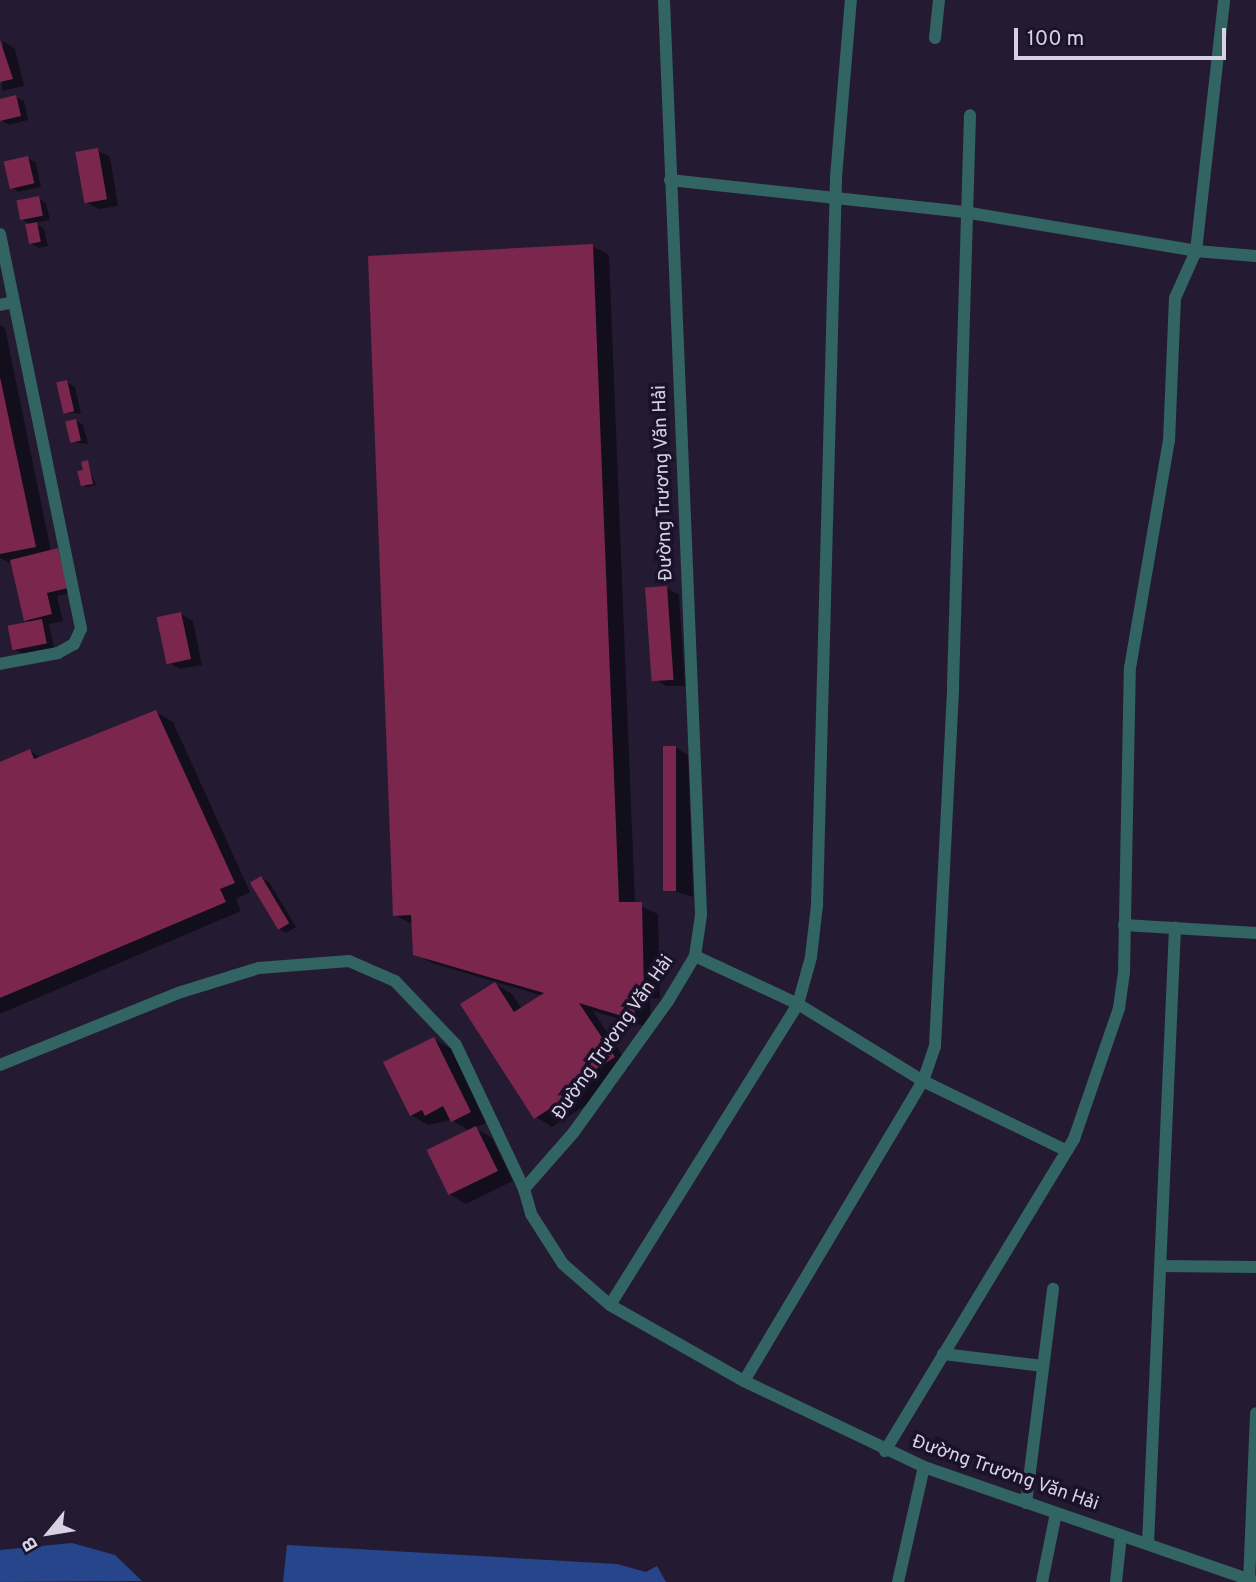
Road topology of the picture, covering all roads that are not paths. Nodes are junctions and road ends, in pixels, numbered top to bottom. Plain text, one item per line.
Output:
1 (664, 0) edge
2 (851, 0) edge
3 (939, 0) edge
4 (1224, 0) edge
5 (935, 38) dead end
6 (970, 115) dead end
7 (670, 180) junction
8 (835, 197) junction
9 (964, 212) junction
10 (0, 234) edge
11 (1196, 251) junction
12 (1256, 256) edge
13 (14, 302) junction
14 (0, 304) edge
15 (0, 664) edge
16 (1124, 925) junction
17 (1175, 928) junction
18 (1256, 933) edge
19 (695, 956) junction
20 (799, 1004) junction
21 (0, 1065) edge
22 (923, 1082) junction
23 (1066, 1151) junction
24 (524, 1189) junction
25 (1162, 1266) junction
26 (1256, 1267) edge
27 (1053, 1289) dead end
28 (610, 1305) junction
29 (943, 1354) junction
30 (1043, 1366) junction
31 (744, 1381) junction
32 (1256, 1413) edge
33 (885, 1451) junction
34 (924, 1467) junction
35 (1026, 1503) junction
36 (1056, 1513) junction
37 (1121, 1535) junction
38 (1148, 1544) junction
39 (1251, 1581) edge
40 (898, 1582) edge
41 (1042, 1582) edge
42 (1116, 1582) edge

1 - 7 street, Đường Trương Văn Hải
2 - 8 street
3 - 5 street
4 - 11 street
6 - 9 street
7 - 8 street
7 - 19 street, Đường Trương Văn Hải
8 - 9 street
8 - 20 street
9 - 11 street
9 - 22 street
10 - 13 street
11 - 12 street
11 - 16 street
13 - 14 street
13 - 15 street
16 - 17 street
16 - 23 street
17 - 18 street
17 - 25 street
19 - 20 street
19 - 24 street, Đường Trương Văn Hải
20 - 22 street
20 - 28 street
21 - 24 street
22 - 23 street
22 - 31 street
23 - 29 street
24 - 28 street, Đường Trương Văn Hải
25 - 26 street
25 - 38 street
27 - 30 street
28 - 31 street, Đường Trương Văn Hải
29 - 30 street
29 - 33 street
30 - 35 street
31 - 33 street, Đường Trương Văn Hải
32 - 39 street
33 - 34 street, Đường Trương Văn Hải
34 - 35 street, Đường Trương Văn Hải
34 - 40 street
35 - 36 street, Đường Trương Văn Hải
36 - 37 street, Đường Trương Văn Hải
36 - 41 street
37 - 38 street, Đường Trương Văn Hải
37 - 42 street
38 - 39 street, Đường Trương Văn Hải

